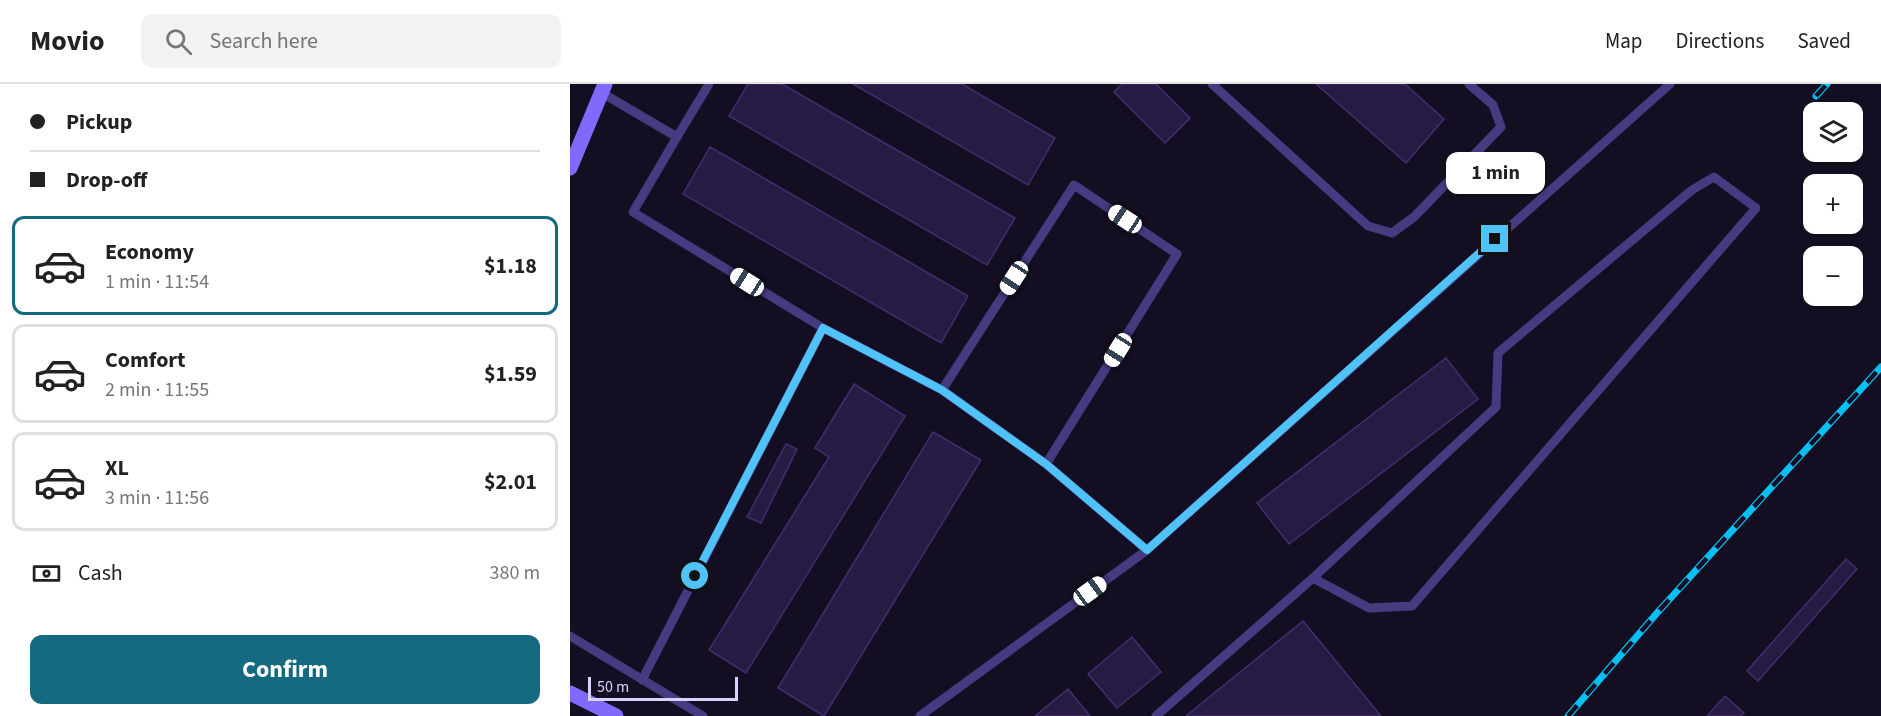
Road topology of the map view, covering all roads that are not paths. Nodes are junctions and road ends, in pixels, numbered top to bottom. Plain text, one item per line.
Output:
1 (709, 84) edge
2 (1212, 84) edge
3 (1469, 84) edge
4 (1670, 84) edge
5 (604, 89) edge
6 (677, 137) junction
7 (570, 168) edge
8 (823, 328) junction
9 (942, 390) junction
10 (1046, 464) junction
11 (1147, 550) junction
12 (1313, 578) junction
13 (570, 636) edge
14 (642, 680) junction
15 (570, 693) edge
16 (616, 716) edge
17 (702, 716) edge
18 (920, 716) edge
19 (1156, 716) edge

1 - 6 lane
2 - 3 lane
4 - 11 lane
5 - 6 lane
5 - 7 street
6 - 8 lane
8 - 9 lane
8 - 14 lane
9 - 10 lane
9 - 10 lane
10 - 11 lane
11 - 18 lane
12 - 12 lane
12 - 19 lane
13 - 14 lane
14 - 17 lane
15 - 16 street

